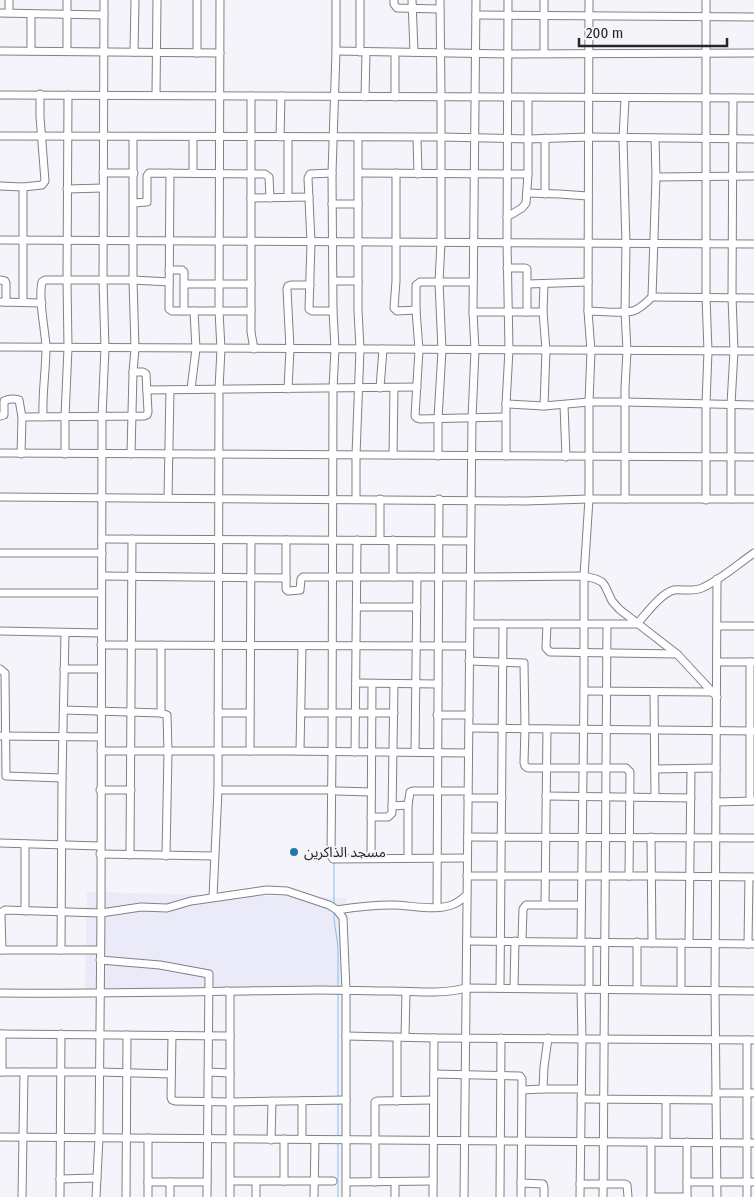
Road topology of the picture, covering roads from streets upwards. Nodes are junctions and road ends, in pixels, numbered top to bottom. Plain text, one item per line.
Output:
1 (9, 0) edge
2 (67, 0) edge
3 (104, 0) edge
4 (135, 0) edge
5 (157, 0) edge
6 (197, 0) edge
7 (220, 0) edge
8 (336, 0) edge
9 (360, 0) edge
10 (394, 0) edge
11 (412, 0) edge
12 (440, 0) edge
13 (476, 0) edge
14 (508, 0) edge
15 (544, 0) edge
16 (589, 0) edge
17 (706, 0) edge
18 (412, 9) junction
19 (440, 9) junction
20 (0, 13) edge
21 (9, 13) junction
22 (32, 14) junction
23 (67, 14) junction
24 (104, 15) junction
25 (476, 15) junction
26 (508, 15) junction
27 (544, 16) junction
28 (589, 16) junction
29 (706, 16) junction
30 (754, 17) edge
31 (0, 51) edge
32 (32, 51) junction
33 (67, 51) junction
34 (336, 51) junction
35 (104, 52) junction
36 (134, 52) junction
37 (156, 52) junction
38 (197, 52) junction
39 (363, 52) junction
40 (414, 52) junction
41 (220, 53) junction
42 (395, 53) junction
43 (440, 53) junction
44 (475, 53) junction
45 (544, 53) junction
46 (754, 53) edge
47 (508, 54) junction
48 (588, 54) junction
49 (706, 54) junction
50 (40, 94) junction
51 (0, 95) edge
52 (68, 95) junction
53 (103, 95) junction
54 (156, 96) junction
55 (220, 96) junction
56 (251, 96) junction
57 (281, 96) junction
58 (441, 96) junction
59 (334, 97) junction
60 (365, 97) junction
61 (395, 97) junction
62 (475, 97) junction
63 (507, 97) junction
64 (528, 98) junction
65 (588, 98) junction
66 (624, 98) junction
67 (706, 98) junction
68 (733, 98) junction
69 (754, 98) edge
70 (0, 136) edge
71 (42, 136) junction
72 (103, 136) junction
73 (133, 136) junction
74 (68, 137) junction
75 (193, 137) junction
76 (219, 137) junction
77 (251, 137) junction
78 (284, 137) junction
79 (333, 137) junction
80 (358, 137) junction
81 (441, 137) junction
82 (589, 137) junction
83 (417, 138) junction
84 (474, 138) junction
85 (545, 138) junction
86 (623, 138) junction
87 (655, 138) junction
88 (507, 139) junction
89 (529, 139) junction
90 (706, 139) junction
91 (733, 139) junction
92 (754, 139) edge
93 (103, 173) junction
94 (134, 173) junction
95 (170, 173) junction
96 (193, 173) junction
97 (219, 173) junction
98 (251, 173) junction
99 (332, 173) junction
100 (359, 173) junction
101 (396, 173) junction
102 (418, 174) junction
103 (441, 174) junction
104 (474, 174) junction
105 (507, 174) junction
106 (528, 174) junction
107 (706, 176) junction
108 (733, 176) junction
109 (754, 176) edge
110 (656, 177) junction
111 (0, 186) edge
112 (24, 187) junction
113 (103, 188) junction
114 (68, 189) junction
115 (527, 193) junction
116 (544, 194) junction
117 (588, 196) junction
118 (288, 197) junction
119 (309, 197) junction
120 (251, 198) junction
121 (270, 198) junction
122 (134, 203) junction
123 (332, 204) junction
124 (358, 204) junction
125 (507, 217) junction
126 (0, 240) edge
127 (67, 240) junction
128 (23, 241) junction
129 (103, 241) junction
130 (134, 241) junction
131 (170, 241) junction
132 (219, 242) junction
133 (251, 242) junction
134 (312, 242) junction
135 (332, 242) junction
136 (358, 242) junction
137 (396, 242) junction
138 (441, 242) junction
139 (473, 243) junction
140 (507, 243) junction
141 (588, 243) junction
142 (626, 244) junction
143 (654, 244) junction
144 (706, 244) junction
145 (732, 244) junction
146 (754, 244) edge
147 (507, 268) junction
148 (169, 270) junction
149 (0, 280) edge
150 (67, 280) junction
151 (103, 280) junction
152 (133, 280) junction
153 (333, 281) junction
154 (358, 281) junction
155 (169, 282) junction
156 (439, 282) junction
157 (473, 282) junction
158 (588, 282) junction
159 (185, 284) junction
160 (219, 284) junction
161 (251, 284) junction
162 (528, 284) junction
163 (544, 284) junction
164 (310, 285) junction
165 (652, 297) junction
166 (706, 297) junction
167 (732, 298) junction
168 (754, 298) edge
169 (3, 302) edge
170 (23, 302) junction
171 (42, 303) junction
172 (416, 310) junction
173 (184, 311) junction
174 (194, 311) junction
175 (219, 311) junction
176 (251, 311) junction
177 (332, 311) junction
178 (588, 311) junction
179 (473, 312) junction
180 (508, 312) junction
181 (527, 312) junction
182 (544, 312) junction
183 (625, 312) junction
184 (0, 347) edge
185 (46, 348) junction
186 (68, 348) junction
187 (105, 348) junction
188 (136, 349) junction
189 (196, 349) junction
190 (221, 349) junction
191 (254, 349) junction
192 (290, 349) junction
193 (335, 349) junction
194 (360, 349) junction
195 (383, 349) junction
196 (419, 350) junction
197 (442, 350) junction
198 (475, 350) junction
199 (509, 350) junction
200 (546, 350) junction
201 (592, 350) junction
202 (627, 351) junction
203 (708, 351) junction
204 (734, 351) junction
205 (754, 351) edge
206 (133, 372) junction
207 (417, 387) junction
208 (333, 388) junction
209 (358, 388) junction
210 (380, 388) junction
211 (394, 388) junction
212 (191, 389) junction
213 (219, 389) junction
214 (288, 389) junction
215 (147, 390) junction
216 (170, 390) junction
217 (590, 402) junction
218 (625, 402) junction
219 (506, 404) junction
220 (706, 404) junction
221 (731, 404) junction
222 (564, 405) junction
223 (754, 405) edge
224 (544, 406) junction
225 (0, 416) edge
226 (22, 416) junction
227 (65, 416) junction
228 (102, 416) junction
229 (132, 416) junction
230 (43, 417) junction
231 (505, 417) junction
232 (472, 418) junction
233 (438, 419) junction
234 (0, 454) edge
235 (21, 454) junction
236 (65, 454) junction
237 (102, 454) junction
238 (131, 454) junction
239 (168, 455) junction
240 (218, 455) junction
241 (333, 455) junction
242 (393, 455) junction
243 (356, 456) junction
244 (438, 456) junction
245 (471, 456) junction
246 (506, 456) junction
247 (566, 456) junction
248 (589, 457) junction
249 (626, 457) junction
250 (706, 457) junction
251 (731, 457) junction
252 (754, 458) edge
253 (0, 497) edge
254 (102, 498) junction
255 (168, 498) junction
256 (218, 498) junction
257 (333, 499) junction
258 (356, 499) junction
259 (380, 499) junction
260 (439, 499) junction
261 (589, 499) junction
262 (626, 499) junction
263 (754, 499) edge
264 (471, 500) junction
265 (706, 500) junction
266 (731, 500) junction
267 (102, 539) junction
268 (132, 539) junction
269 (218, 540) junction
270 (251, 540) junction
271 (286, 540) junction
272 (333, 540) junction
273 (358, 540) junction
274 (380, 540) junction
275 (393, 540) junction
276 (439, 541) junction
277 (470, 541) junction
278 (102, 553) junction
279 (754, 553) edge
280 (0, 554) edge
281 (102, 576) junction
282 (584, 576) junction
283 (132, 577) junction
284 (332, 577) junction
285 (357, 577) junction
286 (393, 577) junction
287 (417, 577) junction
288 (439, 577) junction
289 (470, 577) junction
290 (219, 578) junction
291 (250, 578) junction
292 (286, 578) junction
293 (718, 579) junction
294 (0, 593) edge
295 (101, 593) junction
296 (357, 607) junction
297 (417, 608) junction
298 (470, 624) junction
299 (503, 624) junction
300 (547, 624) junction
301 (584, 624) junction
302 (637, 624) junction
303 (607, 625) junction
304 (718, 626) junction
305 (754, 626) edge
306 (0, 631) edge
307 (65, 632) junction
308 (101, 633) junction
309 (101, 645) junction
310 (132, 645) junction
311 (161, 645) junction
312 (218, 646) junction
313 (250, 646) junction
314 (302, 646) junction
315 (332, 646) junction
316 (356, 646) junction
317 (416, 646) junction
318 (438, 646) junction
319 (469, 646) junction
320 (584, 652) junction
321 (607, 652) junction
322 (677, 654) junction
323 (469, 661) junction
324 (503, 662) junction
325 (718, 662) junction
326 (752, 662) edge
327 (64, 668) junction
328 (0, 669) edge
329 (101, 669) junction
330 (356, 683) junction
331 (372, 684) junction
332 (394, 684) junction
333 (416, 684) junction
334 (438, 684) junction
335 (584, 691) junction
336 (607, 692) junction
337 (654, 692) junction
338 (715, 695) junction
339 (64, 710) junction
340 (101, 711) junction
341 (131, 712) junction
342 (218, 712) junction
343 (160, 713) junction
344 (250, 713) junction
345 (301, 713) junction
346 (332, 713) junction
347 (356, 713) junction
348 (372, 713) junction
349 (394, 713) junction
350 (438, 715) junction
351 (469, 715) junction
352 (469, 728) junction
353 (502, 728) junction
354 (525, 728) junction
355 (547, 729) junction
356 (584, 729) junction
357 (606, 729) junction
358 (654, 729) junction
359 (717, 730) junction
360 (752, 731) edge
361 (3, 736) edge
362 (64, 736) junction
363 (101, 737) junction
364 (101, 751) junction
365 (217, 751) junction
366 (250, 751) junction
367 (300, 751) junction
368 (332, 751) junction
369 (131, 752) junction
370 (168, 752) junction
371 (355, 752) junction
372 (371, 752) junction
373 (393, 752) junction
374 (415, 752) junction
375 (437, 752) junction
376 (468, 752) junction
377 (546, 768) junction
378 (583, 768) junction
379 (606, 768) junction
380 (716, 768) junction
381 (655, 769) junction
382 (691, 769) junction
383 (62, 778) junction
384 (100, 790) junction
385 (131, 790) junction
386 (218, 790) junction
387 (334, 791) junction
388 (371, 792) junction
389 (438, 792) junction
390 (468, 795) junction
391 (546, 796) junction
392 (583, 796) junction
393 (606, 796) junction
394 (629, 796) junction
395 (655, 797) junction
396 (502, 798) junction
397 (690, 798) junction
398 (752, 801) edge
399 (716, 802) junction
400 (408, 805) junction
401 (392, 806) junction
402 (371, 817) junction
403 (502, 836) junction
404 (468, 837) junction
405 (546, 837) junction
406 (583, 837) junction
407 (606, 837) junction
408 (630, 837) junction
409 (651, 837) junction
410 (691, 838) junction
411 (716, 838) junction
412 (754, 838) edge
413 (0, 843) edge
414 (25, 844) junction
415 (62, 845) junction
416 (100, 846) junction
417 (100, 854) junction
418 (130, 855) junction
419 (166, 856) junction
420 (214, 856) junction
421 (371, 858) junction
422 (408, 858) junction
423 (467, 858) junction
424 (438, 859) junction
425 (467, 876) junction
426 (501, 876) junction
427 (545, 876) junction
428 (582, 876) junction
429 (605, 876) junction
430 (629, 876) junction
431 (651, 876) junction
432 (690, 876) junction
433 (716, 877) junction
434 (751, 877) edge
435 (467, 895) junction
436 (214, 897) junction
437 (545, 905) junction
438 (581, 905) junction
439 (437, 907) junction
440 (25, 910) junction
441 (338, 910) junction
442 (62, 911) junction
443 (101, 913) junction
444 (467, 941) junction
445 (500, 941) junction
446 (518, 941) junction
447 (585, 942) junction
448 (605, 942) junction
449 (637, 942) junction
450 (652, 943) junction
451 (685, 943) junction
452 (715, 943) junction
453 (751, 944) edge
454 (1, 950) edge
455 (61, 950) junction
456 (100, 950) junction
457 (100, 960) junction
458 (466, 988) junction
459 (500, 988) junction
460 (514, 988) junction
461 (585, 989) junction
462 (604, 989) junction
463 (637, 989) junction
464 (346, 990) junction
465 (681, 990) junction
466 (715, 990) junction
467 (209, 991) junction
468 (227, 991) junction
469 (754, 991) edge
470 (406, 992) junction
471 (0, 993) edge
472 (100, 994) junction
473 (1, 1034) edge
474 (61, 1034) junction
475 (100, 1035) junction
476 (127, 1035) junction
477 (172, 1036) junction
478 (209, 1036) junction
479 (230, 1036) junction
480 (346, 1036) junction
481 (397, 1037) junction
482 (405, 1037) junction
483 (434, 1038) junction
484 (466, 1038) junction
485 (501, 1038) junction
486 (548, 1038) junction
487 (582, 1039) junction
488 (604, 1039) junction
489 (716, 1039) junction
490 (750, 1040) edge
491 (1, 1072) edge
492 (24, 1072) junction
493 (60, 1072) junction
494 (100, 1072) junction
495 (208, 1072) junction
496 (127, 1073) junction
497 (230, 1073) junction
498 (171, 1074) junction
499 (434, 1074) junction
500 (466, 1075) junction
501 (500, 1076) junction
502 (543, 1089) junction
503 (522, 1090) junction
504 (581, 1090) junction
505 (751, 1093) edge
506 (716, 1096) junction
507 (581, 1099) junction
508 (604, 1099) junction
509 (346, 1100) junction
510 (397, 1100) junction
511 (434, 1100) junction
512 (666, 1100) junction
513 (272, 1101) junction
514 (302, 1101) junction
515 (208, 1102) junction
516 (230, 1102) junction
517 (0, 1137) edge
518 (23, 1137) junction
519 (60, 1137) junction
520 (99, 1138) junction
521 (126, 1138) junction
522 (148, 1138) junction
523 (208, 1139) junction
524 (230, 1139) junction
525 (284, 1139) junction
526 (302, 1139) junction
527 (271, 1140) junction
528 (314, 1140) junction
529 (346, 1140) junction
530 (375, 1140) junction
531 (465, 1140) junction
532 (500, 1140) junction
533 (434, 1141) junction
534 (521, 1141) junction
535 (581, 1142) junction
536 (604, 1142) junction
537 (651, 1142) junction
538 (666, 1142) junction
539 (687, 1142) junction
540 (717, 1142) junction
541 (751, 1143) edge
542 (97, 1178) junction
543 (60, 1179) junction
544 (230, 1181) junction
545 (284, 1181) junction
546 (315, 1181) junction
547 (333, 1181) dead end
548 (433, 1181) junction
549 (148, 1182) junction
550 (170, 1182) junction
551 (207, 1182) junction
552 (256, 1182) junction
553 (347, 1182) junction
554 (375, 1182) junction
555 (395, 1182) junction
556 (687, 1182) junction
557 (717, 1182) junction
558 (751, 1182) edge
559 (522, 1183) junction
560 (580, 1184) junction
561 (603, 1184) junction
562 (22, 1197) edge
563 (60, 1197) edge
564 (96, 1197) edge
565 (126, 1197) edge
566 (148, 1197) edge
567 (170, 1197) edge
568 (207, 1197) edge
569 (230, 1197) edge
570 (256, 1197) edge
571 (314, 1197) edge
572 (346, 1197) edge
573 (396, 1197) edge
574 (433, 1197) edge
575 (464, 1197) edge
576 (500, 1197) edge
577 (521, 1197) edge
578 (544, 1197) edge
579 (580, 1197) edge
580 (603, 1197) edge
581 (628, 1197) edge
582 (651, 1197) edge
583 (687, 1197) edge
584 (717, 1197) edge
585 (747, 1197) edge

1 - 21 street
2 - 23 street
3 - 24 street
4 - 36 street
5 - 37 street
6 - 38 street
7 - 41 street
8 - 34 street
9 - 39 street
10 - 18 street
11 - 18 street
12 - 19 street
13 - 25 street
14 - 26 street
15 - 27 street
16 - 28 street
17 - 29 street
18 - 19 street
18 - 40 street
19 - 43 street
20 - 21 street
21 - 22 street
22 - 23 street
22 - 32 street
23 - 24 street
23 - 33 street
24 - 35 street
25 - 26 street
25 - 44 street
26 - 27 street
26 - 47 street
27 - 28 street
27 - 45 street
28 - 29 street
28 - 48 street
29 - 30 street
29 - 49 street
31 - 32 street
32 - 33 street
33 - 35 street
34 - 39 street
34 - 59 street
35 - 36 street
35 - 53 street
36 - 37 street
37 - 38 street
37 - 54 street
38 - 41 street
39 - 42 street
39 - 60 street
40 - 42 street
40 - 43 street
41 - 55 street
42 - 61 street
43 - 44 street
43 - 58 street
44 - 47 street
44 - 62 street
45 - 47 street
45 - 48 street
46 - 49 street
47 - 63 street
48 - 49 street
48 - 65 street
49 - 67 street
50 - 51 street
50 - 52 street
50 - 71 street
52 - 53 street
52 - 74 street
53 - 54 street
53 - 72 street
54 - 55 street
55 - 56 street
55 - 76 street
56 - 57 street
56 - 77 street
57 - 59 street
57 - 78 street
58 - 61 street
58 - 62 street
58 - 81 street
59 - 60 street
59 - 79 street
60 - 61 street
62 - 63 street
62 - 84 street
63 - 64 street
63 - 88 street
64 - 65 street
64 - 89 street
65 - 66 street
65 - 82 street
66 - 67 street
66 - 86 street
67 - 68 street
67 - 90 street
68 - 69 street
68 - 91 street
70 - 71 street
71 - 74 street
71 - 112 street
72 - 73 street
72 - 74 street
72 - 93 street
73 - 75 street
73 - 94 street
74 - 114 street
75 - 76 street
75 - 96 street
76 - 77 street
76 - 97 street
77 - 78 street
77 - 98 street
78 - 79 street
78 - 118 street
79 - 80 street
79 - 99 street
80 - 83 street
80 - 100 street
81 - 83 street
81 - 84 street
81 - 103 street
82 - 85 street
82 - 86 street
82 - 117 street
83 - 102 street
84 - 88 street
84 - 104 street
85 - 89 street
85 - 116 street
86 - 87 street
86 - 142 street
87 - 90 street
87 - 110 street
88 - 89 street
88 - 105 street
89 - 106 street
90 - 91 street
90 - 107 street
91 - 92 street
91 - 108 street
93 - 94 street
93 - 113 street
94 - 122 street
95 - 96 street
95 - 122 street
95 - 131 street
96 - 97 street
97 - 98 street
97 - 132 street
98 - 120 street
98 - 121 street
99 - 119 street
99 - 123 street
100 - 101 street
100 - 124 street
101 - 102 street
101 - 137 street
102 - 103 street
103 - 104 street
103 - 138 street
104 - 105 street
104 - 139 street
105 - 106 street
105 - 125 street
106 - 115 street
107 - 108 street
107 - 110 street
107 - 144 street
108 - 109 street
108 - 145 street
110 - 143 street
111 - 112 street
112 - 128 street
113 - 114 street
113 - 129 street
114 - 127 street
115 - 116 street
115 - 125 street
116 - 117 street
117 - 141 street
118 - 119 street
118 - 121 street
119 - 134 street
120 - 121 street
120 - 133 street
122 - 130 street
123 - 124 street
123 - 135 street
124 - 136 street
125 - 140 street
126 - 128 street
127 - 128 street
127 - 129 street
127 - 150 street
128 - 170 street
129 - 130 street
129 - 151 street
130 - 131 street
130 - 152 street
131 - 132 street
131 - 148 street
132 - 133 street
132 - 160 street
133 - 134 street
133 - 161 street
134 - 135 street
134 - 164 street
135 - 136 street
135 - 153 street
136 - 137 street
136 - 154 street
137 - 138 street
137 - 172 street
138 - 139 street
138 - 156 street
139 - 140 street
139 - 157 street
140 - 141 street
140 - 147 street
141 - 142 street
141 - 158 street
142 - 143 street
142 - 183 street
143 - 144 street
143 - 165 street
144 - 145 street
144 - 166 street
145 - 146 street
145 - 167 street
147 - 162 street
147 - 180 street
148 - 155 street
148 - 159 street
149 - 169 street
150 - 151 street
150 - 171 street
150 - 186 street
151 - 152 street
151 - 187 street
152 - 155 street
152 - 188 street
153 - 154 street
153 - 177 street
154 - 194 street
155 - 173 street
156 - 157 street
156 - 172 street
156 - 197 street
157 - 179 street
158 - 163 street
158 - 178 street
159 - 160 street
159 - 173 street
160 - 161 street
160 - 175 street
161 - 176 street
162 - 163 street
162 - 181 street
163 - 182 street
164 - 177 street
164 - 192 street
165 - 166 street
165 - 183 street
166 - 167 street
166 - 203 street
167 - 168 street
167 - 204 street
169 - 170 street
170 - 171 street
171 - 185 street
172 - 196 street
173 - 174 street
174 - 175 street
174 - 189 street
175 - 176 street
175 - 190 street
176 - 191 street
177 - 193 street
178 - 183 street
178 - 201 street
179 - 180 street
179 - 198 street
180 - 181 street
180 - 199 street
181 - 182 street
182 - 200 street
183 - 202 street
184 - 185 street
185 - 186 street
185 - 230 street
186 - 187 street
186 - 227 street
187 - 188 street
187 - 228 street
188 - 189 street
188 - 206 street
189 - 190 street
189 - 212 street
190 - 191 street
190 - 213 street
191 - 192 street
192 - 193 street
192 - 214 street
193 - 194 street
193 - 208 street
194 - 195 street
194 - 209 street
195 - 196 street
195 - 210 street
196 - 197 street
196 - 207 street
197 - 198 street
197 - 233 street
198 - 199 street
198 - 232 street
199 - 200 street
199 - 219 street
200 - 201 street
200 - 224 street
201 - 202 street
201 - 217 street
202 - 203 street
202 - 218 street
203 - 204 street
203 - 220 street
204 - 205 street
204 - 221 street
206 - 215 street
206 - 229 street
207 - 211 street
207 - 233 street
208 - 209 street
208 - 214 street
208 - 241 street
209 - 210 street
209 - 243 street
210 - 211 street
211 - 242 street
212 - 213 street
212 - 216 street
213 - 214 street
213 - 240 street
215 - 216 street
215 - 229 street
216 - 239 street
217 - 218 street
217 - 222 street
217 - 248 street
218 - 220 street
218 - 249 street
219 - 224 street
219 - 231 street
220 - 221 street
220 - 250 street
221 - 223 street
221 - 251 street
222 - 224 street
222 - 247 street
225 - 226 street
226 - 230 street
226 - 235 street
227 - 228 street
227 - 230 street
227 - 236 street
228 - 229 street
228 - 237 street
229 - 238 street
231 - 232 street
231 - 246 street
232 - 233 street
232 - 245 street
233 - 244 street
234 - 235 street
235 - 236 street
236 - 237 street
237 - 238 street
237 - 254 street
238 - 239 street
239 - 240 street
239 - 255 street
240 - 241 street
240 - 256 street
241 - 243 street
241 - 257 street
242 - 243 street
242 - 244 street
243 - 258 street
244 - 245 street
245 - 246 street
245 - 264 street
246 - 247 street
247 - 248 street
248 - 249 street
248 - 261 street
249 - 250 street
249 - 262 street
250 - 251 street
250 - 265 street
251 - 252 street
251 - 266 street
253 - 254 street
254 - 255 street
254 - 267 street
255 - 256 street
256 - 257 street
256 - 269 street
257 - 258 street
257 - 272 street
258 - 259 street
259 - 260 street
259 - 274 street
260 - 264 street
260 - 276 street
261 - 262 street
261 - 264 street
261 - 282 street
262 - 265 street
263 - 266 street
264 - 277 street
265 - 266 street
267 - 268 street
267 - 278 street
268 - 269 street
268 - 283 street
269 - 270 street
269 - 290 street
270 - 271 street
270 - 291 street
271 - 272 street
271 - 292 street
272 - 273 street
272 - 284 street
273 - 274 street
273 - 285 street
274 - 275 street
275 - 276 street
275 - 286 street
276 - 277 street
276 - 288 street
277 - 289 street
278 - 280 street
278 - 281 street
279 - 293 street
281 - 283 street
281 - 295 street
282 - 289 street
282 - 301 street
282 - 302 street
283 - 290 street
283 - 310 street
284 - 285 street
284 - 292 street
284 - 315 street
285 - 286 street
285 - 296 street
286 - 287 street
287 - 288 street
287 - 297 street
288 - 289 street
288 - 318 street
289 - 298 street
290 - 291 street
290 - 312 street
291 - 292 street
291 - 313 street
293 - 302 street
293 - 304 street
294 - 295 street
295 - 308 street
296 - 297 street
296 - 316 street
297 - 317 street
298 - 299 street
298 - 319 street
299 - 300 street
299 - 324 street
300 - 301 street
300 - 320 street
301 - 303 street
301 - 320 street
302 - 303 street
302 - 322 street
303 - 321 street
304 - 305 street
304 - 325 street
306 - 307 street
307 - 308 street
307 - 327 street
308 - 309 street
309 - 310 street
309 - 329 street
310 - 311 street
310 - 341 street
311 - 312 street
311 - 343 street
312 - 313 street
312 - 342 street
313 - 314 street
313 - 344 street
314 - 315 street
314 - 345 street
315 - 316 street
315 - 346 street
316 - 317 street
316 - 330 street
317 - 318 street
317 - 333 street
318 - 319 street
318 - 334 street
319 - 323 street
320 - 321 street
320 - 335 street
321 - 322 street
321 - 336 street
322 - 338 street
323 - 324 street
323 - 351 street
324 - 353 street
324 - 354 street
325 - 326 street
325 - 338 street
326 - 360 street
327 - 329 street
327 - 339 street
328 - 361 street
329 - 340 street
330 - 331 street
330 - 347 street
331 - 332 street
331 - 348 street
332 - 333 street
332 - 349 street
333 - 334 street
333 - 374 street
334 - 350 street
335 - 336 street
335 - 356 street
336 - 337 street
336 - 357 street
337 - 338 street
337 - 358 street
338 - 359 street
339 - 340 street
339 - 362 street
340 - 341 street
340 - 363 street
341 - 343 street
341 - 369 street
342 - 344 street
342 - 365 street
343 - 370 street
344 - 366 street
345 - 346 street
345 - 367 street
346 - 347 street
346 - 368 street
347 - 348 street
347 - 371 street
348 - 349 street
348 - 372 street
349 - 373 street
350 - 351 street
350 - 375 street
351 - 352 street
352 - 353 street
352 - 376 street
353 - 354 street
353 - 396 street
354 - 355 street
354 - 377 street
355 - 356 street
355 - 377 street
356 - 357 street
356 - 378 street
357 - 358 street
357 - 379 street
358 - 359 street
358 - 381 street
359 - 360 street
359 - 380 street
360 - 398 street
361 - 362 street
361 - 383 street
362 - 363 street
362 - 383 street
363 - 364 street
364 - 369 street
364 - 384 street
365 - 366 street
365 - 370 street
365 - 386 street
366 - 367 street
367 - 368 street
368 - 371 street
368 - 387 street
369 - 370 street
369 - 385 street
370 - 419 street
371 - 372 street
372 - 373 street
372 - 388 street
373 - 374 street
373 - 401 street
374 - 375 street
375 - 376 street
375 - 389 street
376 - 390 street
377 - 378 street
377 - 391 street
378 - 379 street
378 - 392 street
379 - 393 street
379 - 394 street
380 - 382 street
380 - 399 street
381 - 382 street
381 - 395 street
382 - 397 street
383 - 415 street
384 - 385 street
384 - 416 street
385 - 418 street
386 - 387 street
386 - 420 street
387 - 388 street
387 - 421 street
388 - 402 street
389 - 390 street
389 - 400 street
389 - 424 street
390 - 396 street
390 - 404 street
391 - 392 street
391 - 405 street
392 - 393 street
392 - 406 street
393 - 394 street
393 - 407 street
394 - 395 street
394 - 408 street
395 - 397 street
396 - 403 street
397 - 410 street
398 - 399 street
399 - 411 street
400 - 401 street
400 - 422 street
401 - 402 street
402 - 421 street
403 - 404 street
403 - 405 street
403 - 426 street
404 - 423 street
405 - 406 street
405 - 427 street
406 - 407 street
406 - 428 street
407 - 408 street
407 - 429 street
408 - 409 street
408 - 430 street
409 - 410 street
409 - 431 street
410 - 411 street
410 - 432 street
411 - 412 street
411 - 433 street
413 - 414 street
414 - 415 street
414 - 440 street
415 - 416 street
415 - 442 street
416 - 417 street
417 - 418 street
417 - 443 street
418 - 419 street
419 - 420 street
420 - 436 street
421 - 422 street
422 - 424 street
423 - 424 street
423 - 425 street
424 - 439 street
425 - 426 street
425 - 435 street
426 - 427 street
426 - 445 street
427 - 428 street
427 - 437 street
428 - 429 street
428 - 438 street
429 - 430 street
429 - 448 street
430 - 431 street
431 - 432 street
431 - 450 street
432 - 433 street
432 - 451 street
433 - 434 street
433 - 452 street
434 - 453 street
435 - 439 street
435 - 444 street
436 - 441 street
436 - 443 street
437 - 438 street
437 - 446 street
438 - 447 street
439 - 441 street
440 - 442 street
440 - 454 street
441 - 464 street
442 - 443 street
442 - 455 street
443 - 456 street
444 - 445 street
444 - 458 street
445 - 446 street
445 - 459 street
446 - 447 street
446 - 460 street
447 - 448 street
447 - 461 street
448 - 449 street
448 - 462 street
449 - 450 street
449 - 463 street
450 - 451 street
451 - 452 street
451 - 465 street
452 - 453 street
452 - 466 street
454 - 455 street
455 - 456 street
456 - 457 street
457 - 467 street
457 - 472 street
458 - 459 street
458 - 470 street
458 - 484 street
459 - 460 street
460 - 461 street
461 - 462 street
461 - 487 street
462 - 463 street
462 - 488 street
463 - 465 street
464 - 468 street
464 - 470 street
464 - 480 street
465 - 466 street
466 - 469 street
466 - 489 street
467 - 468 street
467 - 472 street
467 - 478 street
468 - 479 street
470 - 482 street
471 - 472 street
472 - 475 street
473 - 474 street
473 - 491 street
474 - 475 street
474 - 493 street
475 - 476 street
475 - 494 street
476 - 477 street
476 - 496 street
477 - 478 street
477 - 498 street
478 - 479 street
478 - 495 street
479 - 497 street
480 - 481 street
480 - 509 street
481 - 482 street
481 - 510 street
482 - 483 street
483 - 484 street
483 - 499 street
484 - 485 street
484 - 500 street
485 - 486 street
485 - 501 street
486 - 487 street
486 - 502 street
487 - 488 street
487 - 504 street
488 - 489 street
488 - 508 street
489 - 490 street
489 - 506 street
490 - 505 street
491 - 492 street
492 - 493 street
492 - 518 street
493 - 494 street
493 - 519 street
494 - 496 street
494 - 520 street
495 - 497 street
495 - 515 street
496 - 498 street
496 - 521 street
497 - 516 street
498 - 515 street
499 - 500 street
499 - 511 street
500 - 501 street
500 - 531 street
501 - 503 street
501 - 532 street
502 - 503 street
502 - 504 street
503 - 534 street
504 - 507 street
505 - 506 street
505 - 541 street
506 - 512 street
506 - 540 street
507 - 508 street
507 - 535 street
508 - 512 street
508 - 536 street
509 - 514 street
509 - 529 street
510 - 511 street
510 - 530 street
511 - 533 street
512 - 538 street
513 - 514 street
513 - 516 street
513 - 527 street
514 - 526 street
515 - 516 street
515 - 523 street
516 - 524 street
517 - 518 street
518 - 519 street
518 - 562 street
519 - 520 street
519 - 543 street
520 - 521 street
520 - 542 street
521 - 522 street
521 - 565 street
522 - 523 street
522 - 549 street
523 - 524 street
523 - 551 street
524 - 527 street
524 - 544 street
525 - 526 street
525 - 527 street
525 - 545 street
526 - 528 street
528 - 529 street
528 - 546 street
529 - 530 street
529 - 553 street
530 - 533 street
530 - 554 street
531 - 532 street
531 - 533 street
531 - 575 street
532 - 534 street
532 - 576 street
533 - 548 street
534 - 535 street
534 - 559 street
535 - 536 street
535 - 560 street
536 - 537 street
536 - 561 street
537 - 538 street
537 - 582 street
538 - 539 street
539 - 540 street
539 - 556 street
540 - 541 street
540 - 557 street
541 - 558 street
542 - 543 street
542 - 564 street
543 - 563 street
544 - 552 street
544 - 569 street
545 - 546 street
545 - 552 street
546 - 547 street
546 - 571 street
548 - 555 street
548 - 574 street
549 - 550 street
549 - 566 street
550 - 551 street
550 - 567 street
551 - 568 street
552 - 570 street
553 - 554 street
553 - 572 street
554 - 555 street
555 - 573 street
556 - 557 street
556 - 583 street
557 - 558 street
557 - 584 street
558 - 585 street
559 - 577 street
559 - 578 street
560 - 561 street
560 - 579 street
561 - 580 street
561 - 581 street
582 - 583 street

